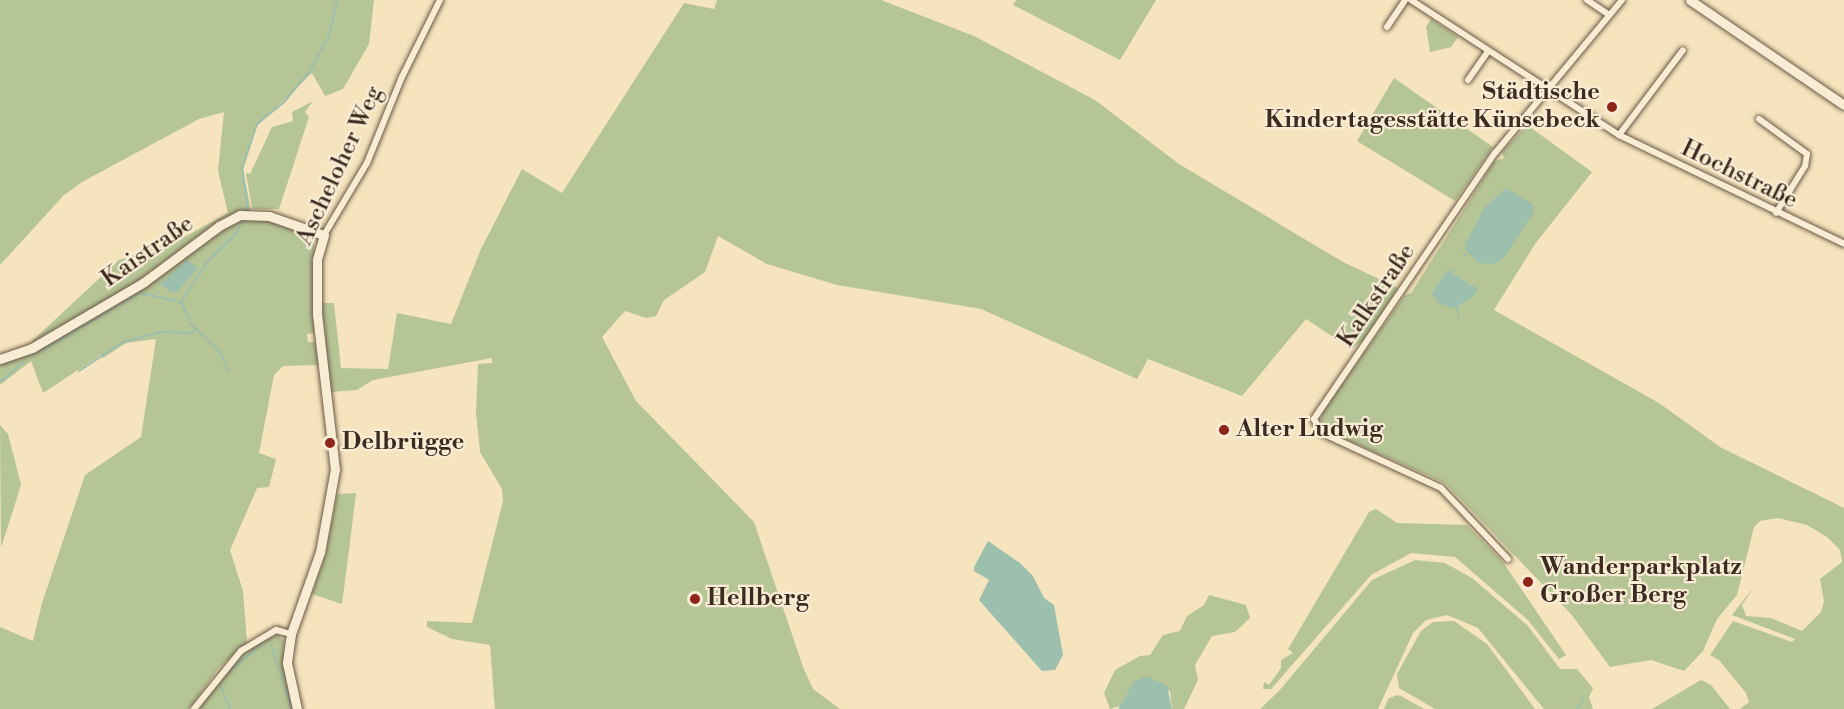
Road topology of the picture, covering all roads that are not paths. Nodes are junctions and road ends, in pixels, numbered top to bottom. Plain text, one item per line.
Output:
1 (440, 0) edge
2 (1405, 0) edge
3 (1411, 0) edge
4 (1587, 0) edge
5 (1622, 0) edge
6 (1690, 0) edge
7 (1609, 15) junction
8 (1388, 27) dead end
9 (1683, 50) dead end
10 (1488, 51) junction
11 (1468, 80) dead end
12 (1547, 91) junction
13 (1844, 105) edge
14 (1759, 119) dead end
15 (1619, 135) junction
16 (1776, 213) junction
17 (324, 235) junction
18 (1844, 244) edge
19 (0, 359) edge
20 (1508, 559) dead end
21 (291, 633) junction
22 (194, 709) edge
23 (297, 709) edge

1 - 17 street, Ascheloher Weg
2 - 8 street
3 - 10 street, Hochstraße
4 - 7 street
5 - 7 street, Kalkstraße
6 - 13 street
7 - 12 street, Kalkstraße
9 - 15 street
10 - 11 street
10 - 12 street, Hochstraße
12 - 15 street, Hochstraße
12 - 20 street, Kalkstraße
14 - 16 street
15 - 16 street, Hochstraße
16 - 18 street, Hochstraße
17 - 19 street, Kaistraße
17 - 21 street, Ascheloher Weg
21 - 22 street
21 - 23 street, Ascheloher Weg

